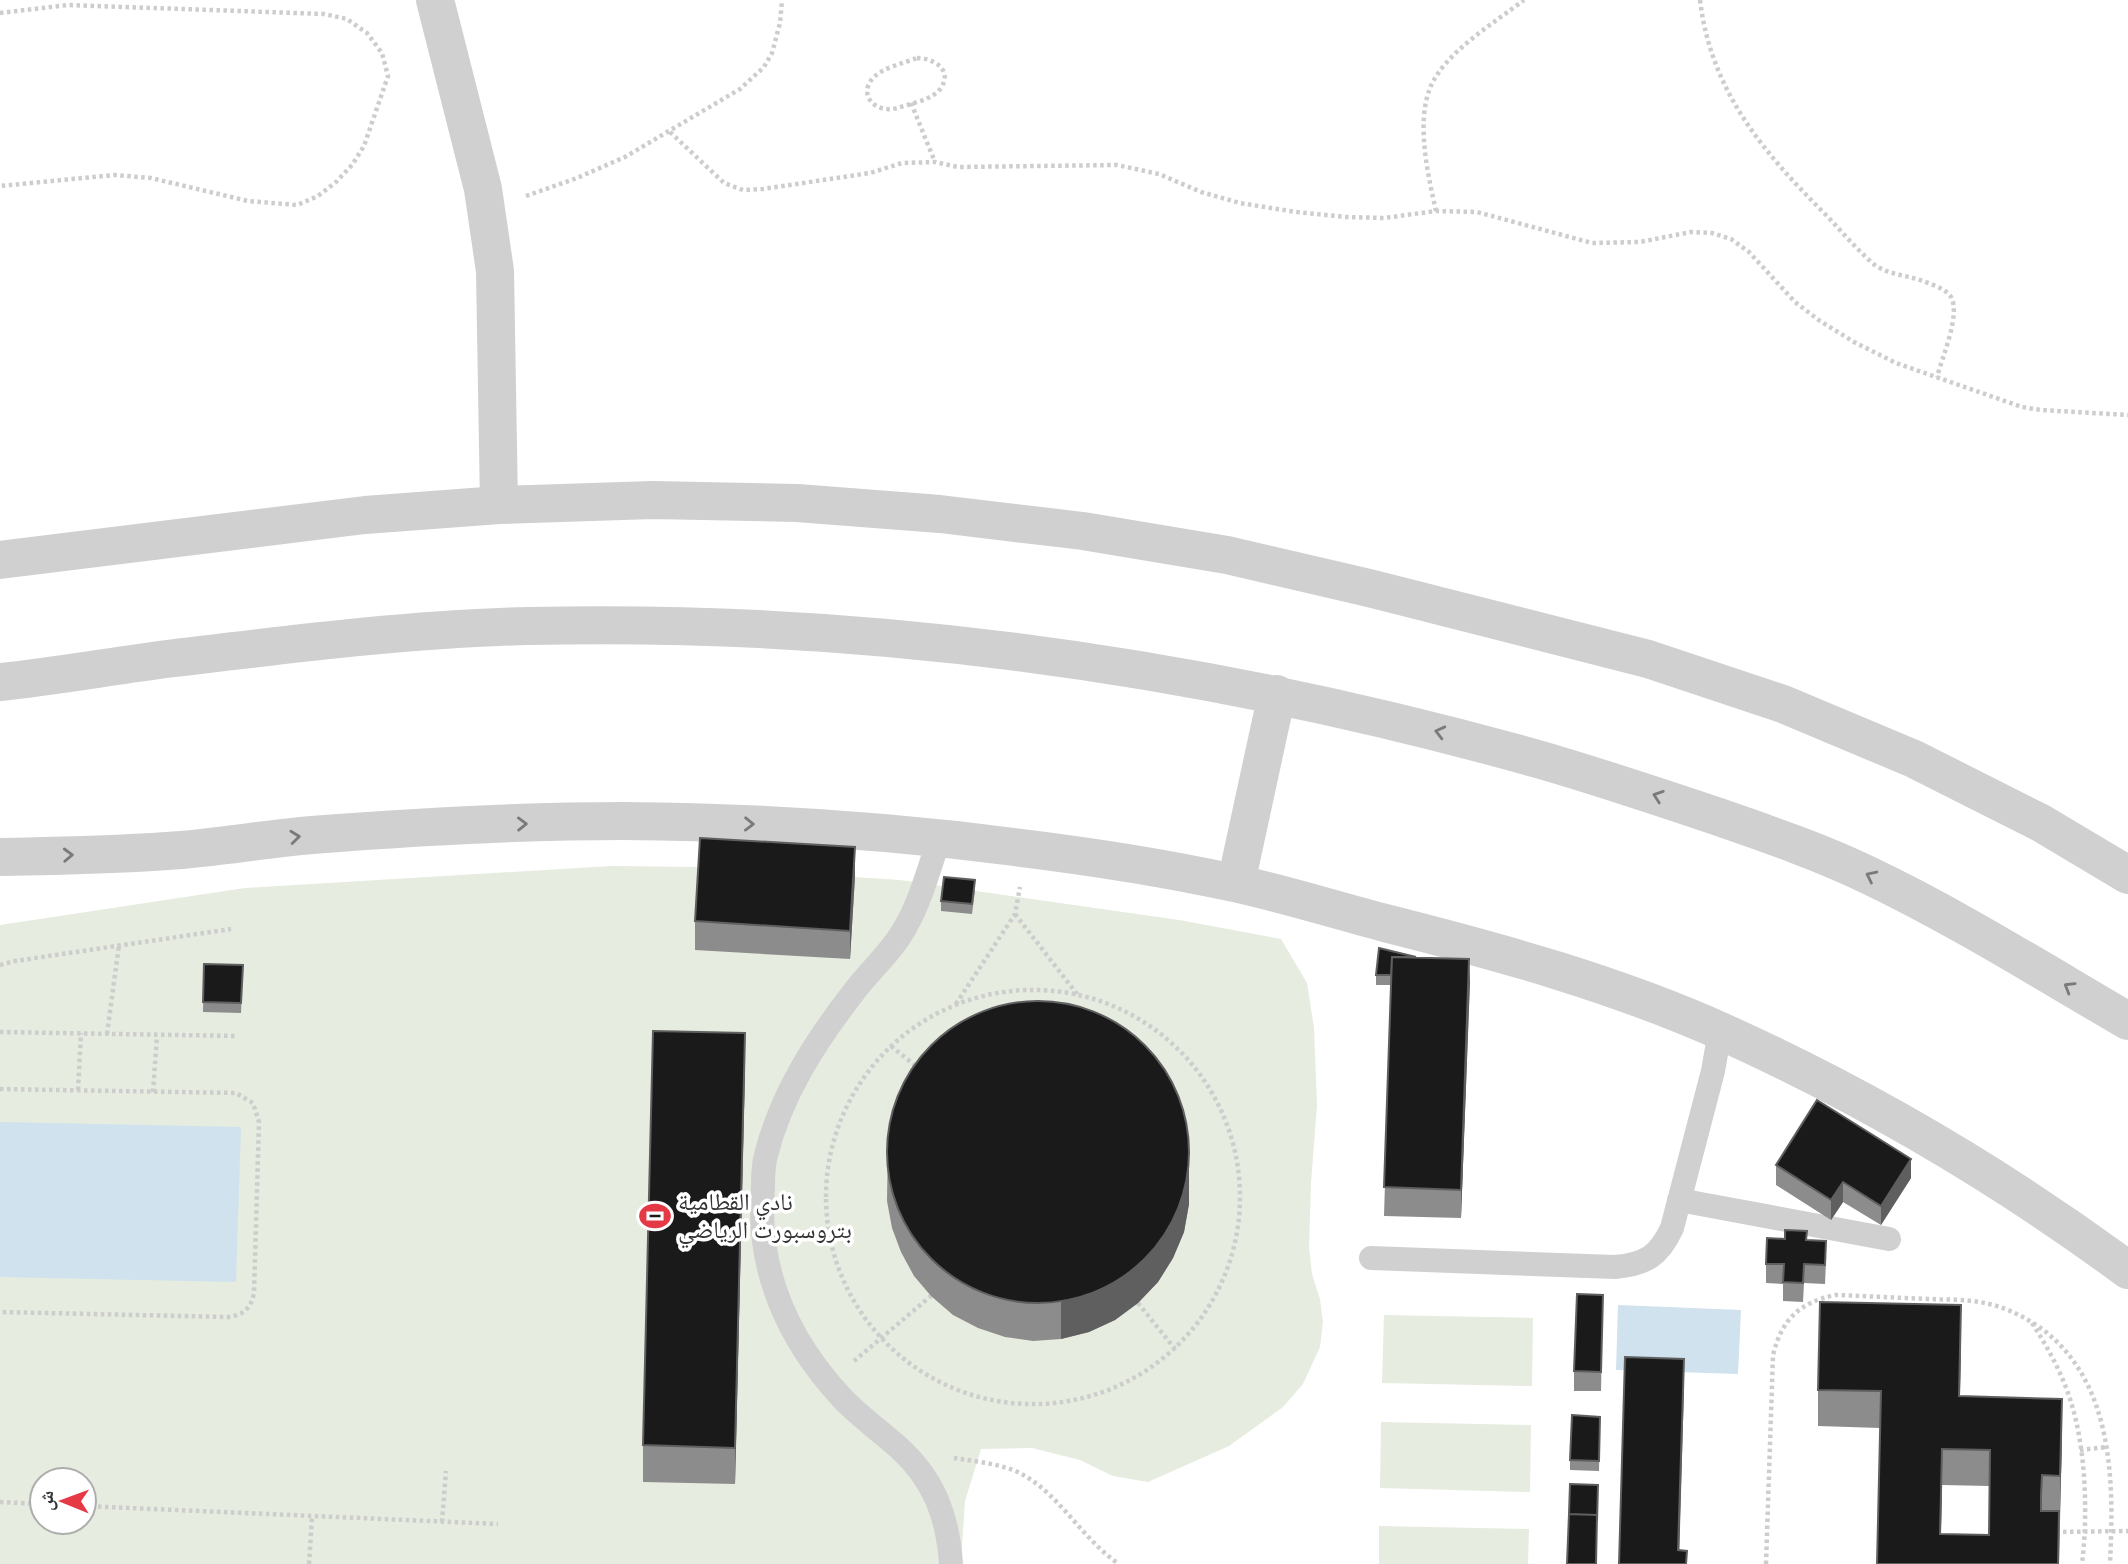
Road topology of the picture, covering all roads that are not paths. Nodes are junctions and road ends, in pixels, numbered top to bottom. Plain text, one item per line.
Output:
1 (435, 0) edge
2 (499, 505) junction
3 (0, 560) edge
4 (0, 682) edge
5 (1276, 694) junction
6 (940, 838) junction
7 (0, 857) edge
8 (2128, 875) edge
9 (1236, 883) junction
10 (2128, 1021) edge
11 (1720, 1031) junction
12 (1679, 1199) junction
13 (1889, 1239) dead end
14 (1371, 1258) dead end
15 (2128, 1270) edge
16 (951, 1564) edge

1 - 2 street
2 - 3 street
2 - 8 street
4 - 5 street
5 - 9 street
10 -> 5 street
7 -> 6 street
6 - 9 street
6 - 16 lane
9 - 11 street
11 - 12 lane
11 - 15 street
12 - 13 lane
12 - 14 lane

